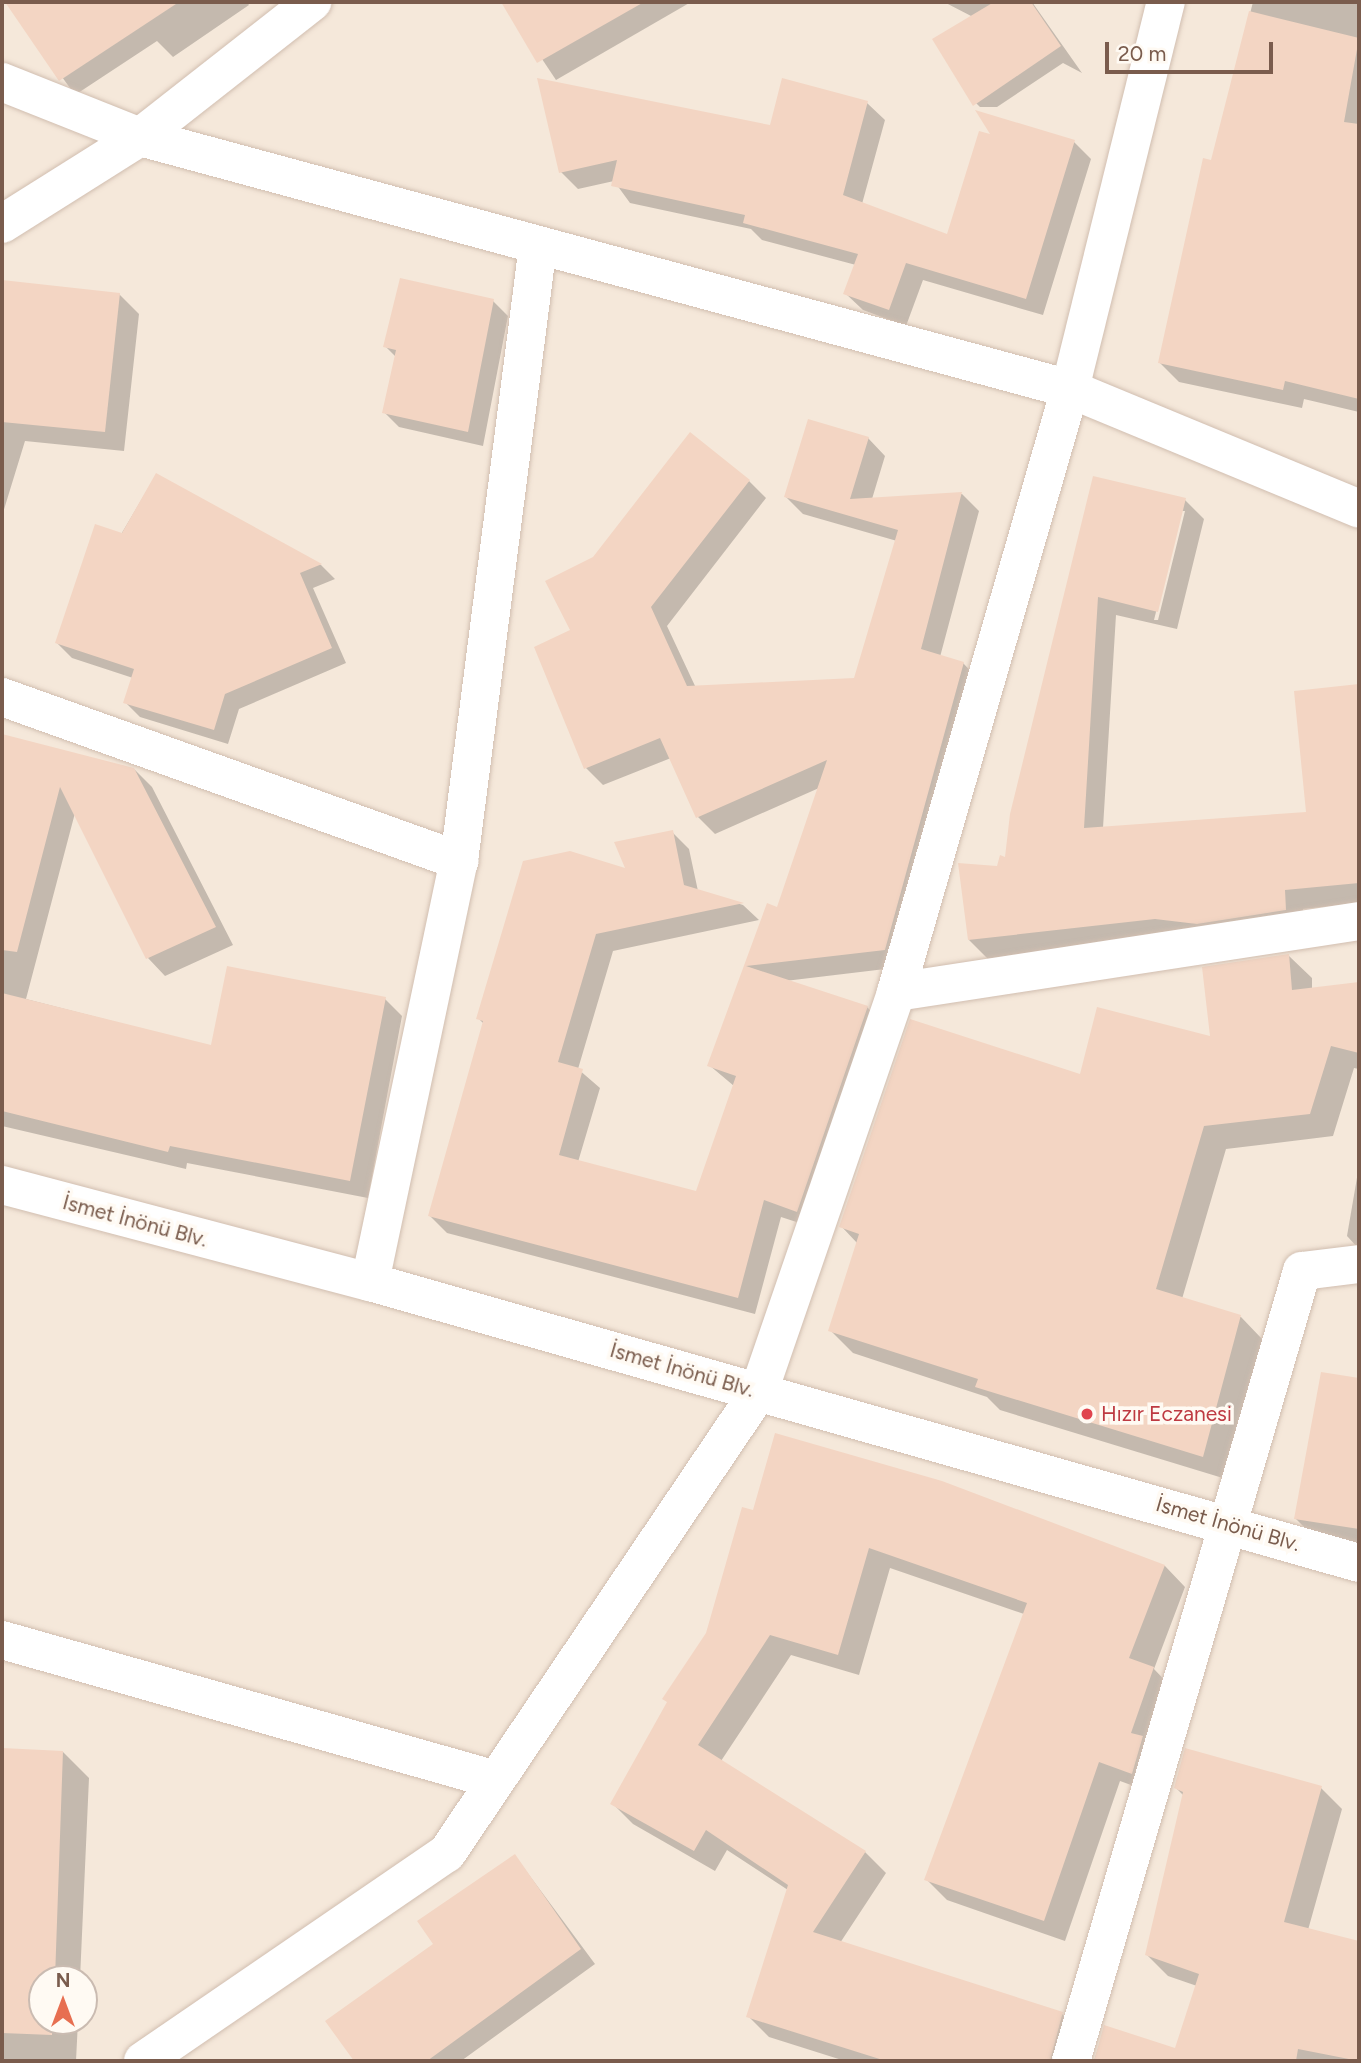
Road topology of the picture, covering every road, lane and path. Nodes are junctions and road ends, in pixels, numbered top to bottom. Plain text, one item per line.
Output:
1 (312, 2) edge
2 (1166, 2) edge
3 (2, 82) edge
4 (140, 137) junction
5 (2, 224) edge
6 (538, 245) junction
7 (1070, 389) junction
8 (1359, 509) edge
9 (2, 697) edge
10 (459, 862) junction
11 (1359, 921) edge
12 (896, 992) junction
13 (2, 1185) edge
14 (1359, 1264) edge
15 (369, 1282) junction
16 (759, 1391) junction
17 (1230, 1523) junction
18 (1359, 1563) edge
19 (2, 1640) edge
20 (496, 1780) junction
21 (143, 2061) edge
22 (1071, 2061) edge

1 - 4 street
2 - 7 street
3 - 4 street
4 - 5 street
4 - 6 street
6 - 7 street
6 - 10 street
7 - 8 street
7 - 12 street
9 - 10 street
10 - 15 street
11 - 12 street
12 - 16 street
13 - 15 street, İsmet İnönü Blv.
14 - 17 street
15 - 16 street, İsmet İnönü Blv.
16 - 17 street, İsmet İnönü Blv.
16 - 20 street
17 - 18 street, İsmet İnönü Blv.
17 - 22 street
19 - 20 street
20 - 21 street

